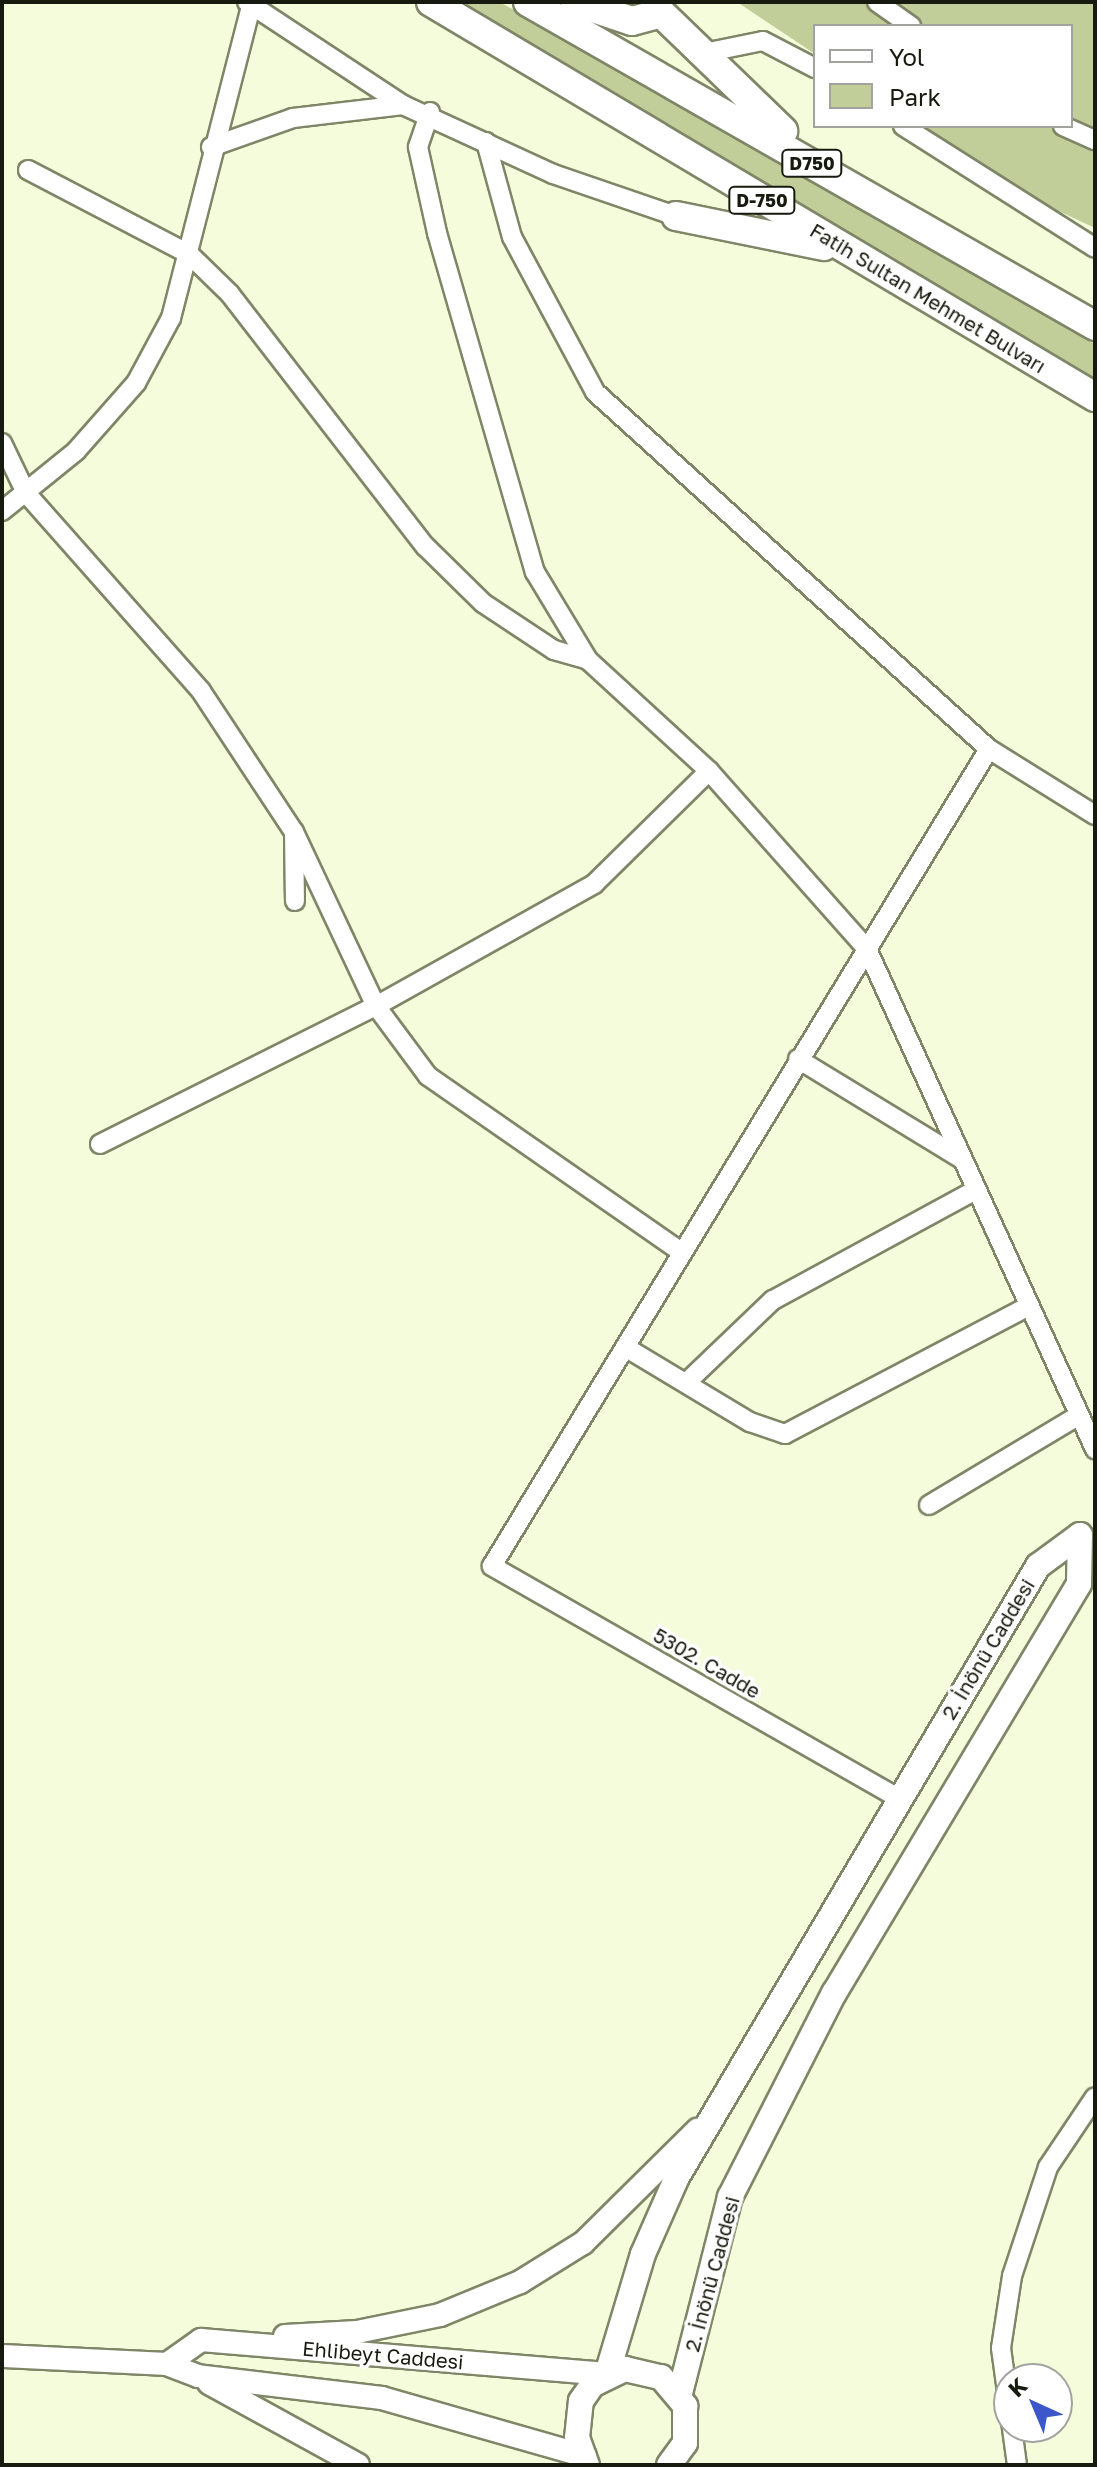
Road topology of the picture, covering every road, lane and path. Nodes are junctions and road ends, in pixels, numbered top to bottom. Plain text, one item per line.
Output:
1 (431, 2) edge
2 (528, 2) edge
3 (575, 2) edge
4 (877, 2) edge
5 (250, 3) edge
6 (660, 7) edge
7 (908, 24) edge
8 (699, 54) junction
9 (813, 67) edge
10 (403, 105) junction
11 (430, 112) junction
12 (906, 128) edge
13 (1068, 128) edge
14 (1095, 140) edge
15 (486, 142) junction
16 (211, 147) junction
17 (28, 170) dead end
18 (835, 176) junction
19 (676, 216) joint
20 (1095, 248) edge
21 (847, 251) junction
22 (189, 254) junction
23 (1095, 326) edge
24 (1095, 397) edge
25 (2, 443) edge
26 (26, 493) junction
27 (2, 511) edge
28 (588, 660) junction
29 (989, 749) junction
30 (709, 771) junction
31 (1095, 815) edge
32 (294, 832) junction
33 (295, 901) dead end
34 (867, 949) junction
35 (376, 1006) junction
36 (798, 1059) junction
37 (100, 1144) dead end
38 (962, 1159) junction
39 (976, 1190) junction
40 (681, 1252) junction
41 (1029, 1306) junction
42 (625, 1347) junction
43 (686, 1383) junction
44 (1078, 1416) junction
45 (1095, 1449) edge
46 (929, 1505) dead end
47 (900, 1799) junction
48 (938, 1820) junction
49 (1095, 2097) edge
50 (719, 2105) junction
51 (201, 2340) junction
52 (2, 2356) edge
53 (167, 2364) junction
54 (607, 2374) junction
55 (198, 2376) junction
56 (679, 2397) junction
57 (588, 2462) edge
58 (673, 2463) edge
59 (358, 2465) edge
60 (1017, 2465) edge

1 - 21 highway, Fatih Sultan Mehmet Bulvarı / D-750
2 - 18 highway, D750
3 - 6 highway
4 - 7 street
5 - 10 street
5 - 16 street
6 - 8 highway
8 - 9 street
8 - 18 highway
10 - 11 street
10 - 16 street
11 - 15 street
11 - 28 street
12 - 20 street
13 - 14 street
15 - 19 street
15 - 29 street
16 - 22 street
17 - 22 street
18 - 23 highway, D750
19 - 21 highway
21 - 24 highway, Fatih Sultan Mehmet Bulvarı / D-750
22 - 26 street
22 - 28 street
25 - 26 street
26 - 27 street
26 - 32 street
28 - 30 street
29 - 31 street
29 - 34 street
30 - 34 street
30 - 35 street
32 - 33 street
32 - 35 street
34 - 36 street
34 - 38 street
35 - 37 street
35 - 40 street
36 - 38 street
36 - 40 street
38 - 39 street
39 - 41 street
39 - 43 street
40 - 42 street
41 - 43 street
41 - 44 street
42 - 43 street
42 - 47 street, 5302. Cadde
44 - 45 street
44 - 46 street
47 - 48 main road
47 - 48 main road, 2. İnönü Caddesi
47 - 50 main road, 2. İnönü Caddesi
48 - 56 main road, 2. İnönü Caddesi
49 - 60 street
50 - 51 street
50 - 54 main road, 2. İnönü Caddesi
51 - 53 street
51 - 54 street, Ehlibeyt Caddesi
52 - 53 street, Ehlibeyt Caddesi
53 - 55 street, Ehlibeyt Caddesi
54 - 56 main road
54 - 57 main road, 2. İnönü Caddesi
55 - 57 street, Ehlibeyt Caddesi
55 - 59 street
56 - 58 main road, 2. İnönü Caddesi

